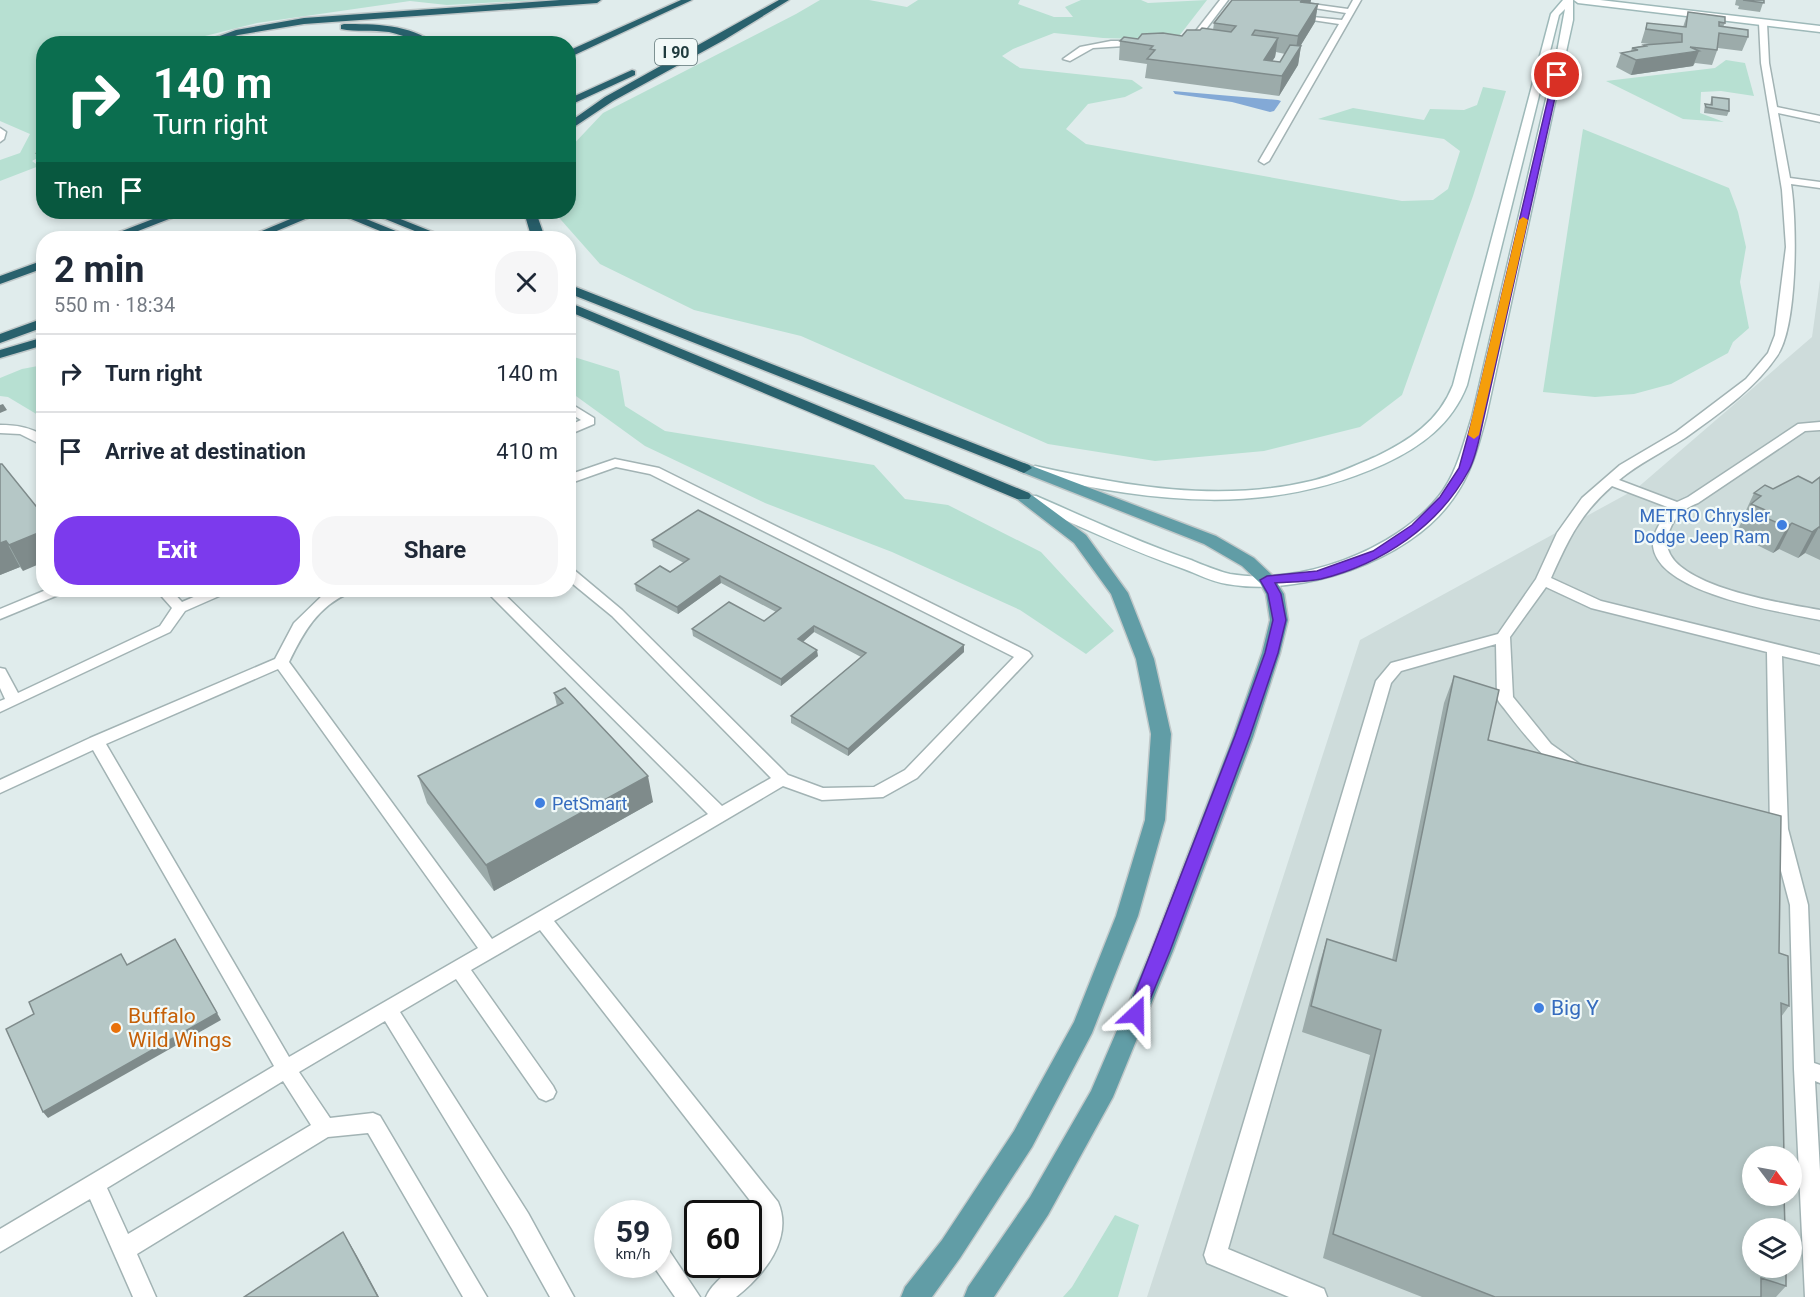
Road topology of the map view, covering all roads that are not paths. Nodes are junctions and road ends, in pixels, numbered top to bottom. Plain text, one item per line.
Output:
1 (597, 0) edge
2 (688, 0) edge
3 (784, 0) edge
4 (1224, 0) edge
5 (1267, 0) edge
6 (1357, 0) edge
7 (1568, 0) edge
8 (1578, 0) edge
9 (1627, 6) junction
10 (1350, 11) junction
11 (1591, 12) dead end
12 (1303, 18) edge
13 (1344, 22) junction
14 (1763, 23) junction
15 (1820, 29) edge
16 (227, 36) edge
17 (258, 36) edge
18 (414, 36) edge
19 (1149, 43) edge
20 (1181, 43) edge
21 (576, 50) edge
22 (1067, 59) dead end
23 (576, 99) edge
24 (1773, 108) junction
25 (1820, 118) edge
26 (576, 122) edge
27 (0, 131) edge
28 (0, 139) edge
29 (1264, 161) dead end
30 (1785, 180) junction
31 (1820, 185) edge
32 (156, 219) edge
33 (163, 219) edge
34 (298, 219) edge
35 (358, 219) edge
36 (392, 219) edge
37 (129, 231) edge
38 (131, 231) edge
39 (268, 231) edge
40 (389, 231) edge
41 (424, 231) edge
42 (36, 267) edge
43 (0, 280) edge
44 (576, 281) edge
45 (576, 291) edge
46 (599, 300) junction
47 (576, 311) edge
48 (36, 325) edge
49 (0, 339) edge
50 (36, 343) edge
51 (0, 354) edge
52 (576, 411) edge
53 (1820, 426) edge
54 (576, 427) edge
55 (0, 429) edge
56 (36, 436) edge
57 (1024, 468) junction
58 (576, 477) edge
59 (1610, 482) junction
60 (1023, 496) junction
61 (1678, 506) junction
62 (576, 579) edge
63 (1267, 580) junction
64 (1543, 580) junction
65 (41, 597) edge
66 (170, 597) edge
67 (205, 597) edge
68 (329, 597) edge
69 (499, 597) edge
70 (180, 608) junction
71 (0, 614) edge
72 (1820, 615) edge
73 (1503, 637) junction
74 (1774, 648) junction
75 (1820, 660) edge
76 (281, 662) junction
77 (0, 674) edge
78 (7, 704) edge
79 (96, 742) junction
80 (1595, 777) edge
81 (782, 779) junction
82 (0, 787) edge
83 (720, 815) junction
84 (1757, 823) edge
85 (1779, 829) junction
86 (542, 919) junction
87 (490, 950) junction
88 (459, 968) junction
89 (388, 1009) junction
90 (286, 1069) junction
91 (1812, 1072) edge
92 (546, 1092) dead end
93 (325, 1128) junction
94 (94, 1184) junction
95 (0, 1241) edge
96 (124, 1250) junction
97 (672, 1273) edge
98 (146, 1297) edge
99 (476, 1297) edge
100 (563, 1297) edge
101 (689, 1297) edge
102 (717, 1297) edge
103 (915, 1297) edge
104 (978, 1297) edge
105 (1316, 1297) edge
106 (1816, 1297) edge

1 - 16 highway
2 - 21 highway, I 90
3 - 23 highway, I 90
3 - 26 highway
4 - 20 lane
5 - 10 lane
6 - 10 lane
7 - 57 main road
7 - 63 main road
8 - 9 main road
9 - 11 main road
9 - 14 main road
10 - 13 lane
12 - 13 lane
13 - 29 lane
14 - 15 main road
14 - 24 lane
17 - 18 highway
19 - 22 lane
24 - 25 lane
24 - 30 lane
27 - 28 lane
30 - 31 lane
30 - 59 lane
32 - 37 highway
33 - 38 highway
34 - 39 highway
35 - 40 highway
36 - 41 highway
42 - 43 highway
44 - 46 highway
45 - 46 highway
46 - 57 highway
47 - 60 highway
48 - 49 highway
50 - 51 highway
52 - 54 lane
53 - 61 lane
55 - 56 lane
57 - 63 main road
58 - 81 lane
59 - 61 lane
59 - 64 lane
60 - 63 main road
60 - 103 main road
61 - 72 lane
62 - 81 lane
63 - 104 main road
64 - 73 lane
64 - 74 lane
65 - 71 lane
66 - 70 lane
67 - 70 lane
68 - 76 lane
69 - 83 lane
70 - 78 lane
73 - 80 lane
73 - 105 lane
74 - 75 lane
74 - 85 lane
76 - 79 lane
76 - 87 lane
77 - 78 lane
79 - 82 lane
79 - 90 lane
81 - 83 lane
83 - 86 lane
84 - 85 lane
85 - 91 lane
86 - 87 lane
86 - 102 lane
87 - 88 lane
88 - 89 lane
88 - 92 lane
89 - 90 lane
89 - 100 lane
90 - 93 lane
90 - 94 lane
91 - 106 lane
93 - 96 lane
93 - 99 lane
94 - 95 lane
94 - 96 lane
96 - 98 lane
97 - 101 lane

